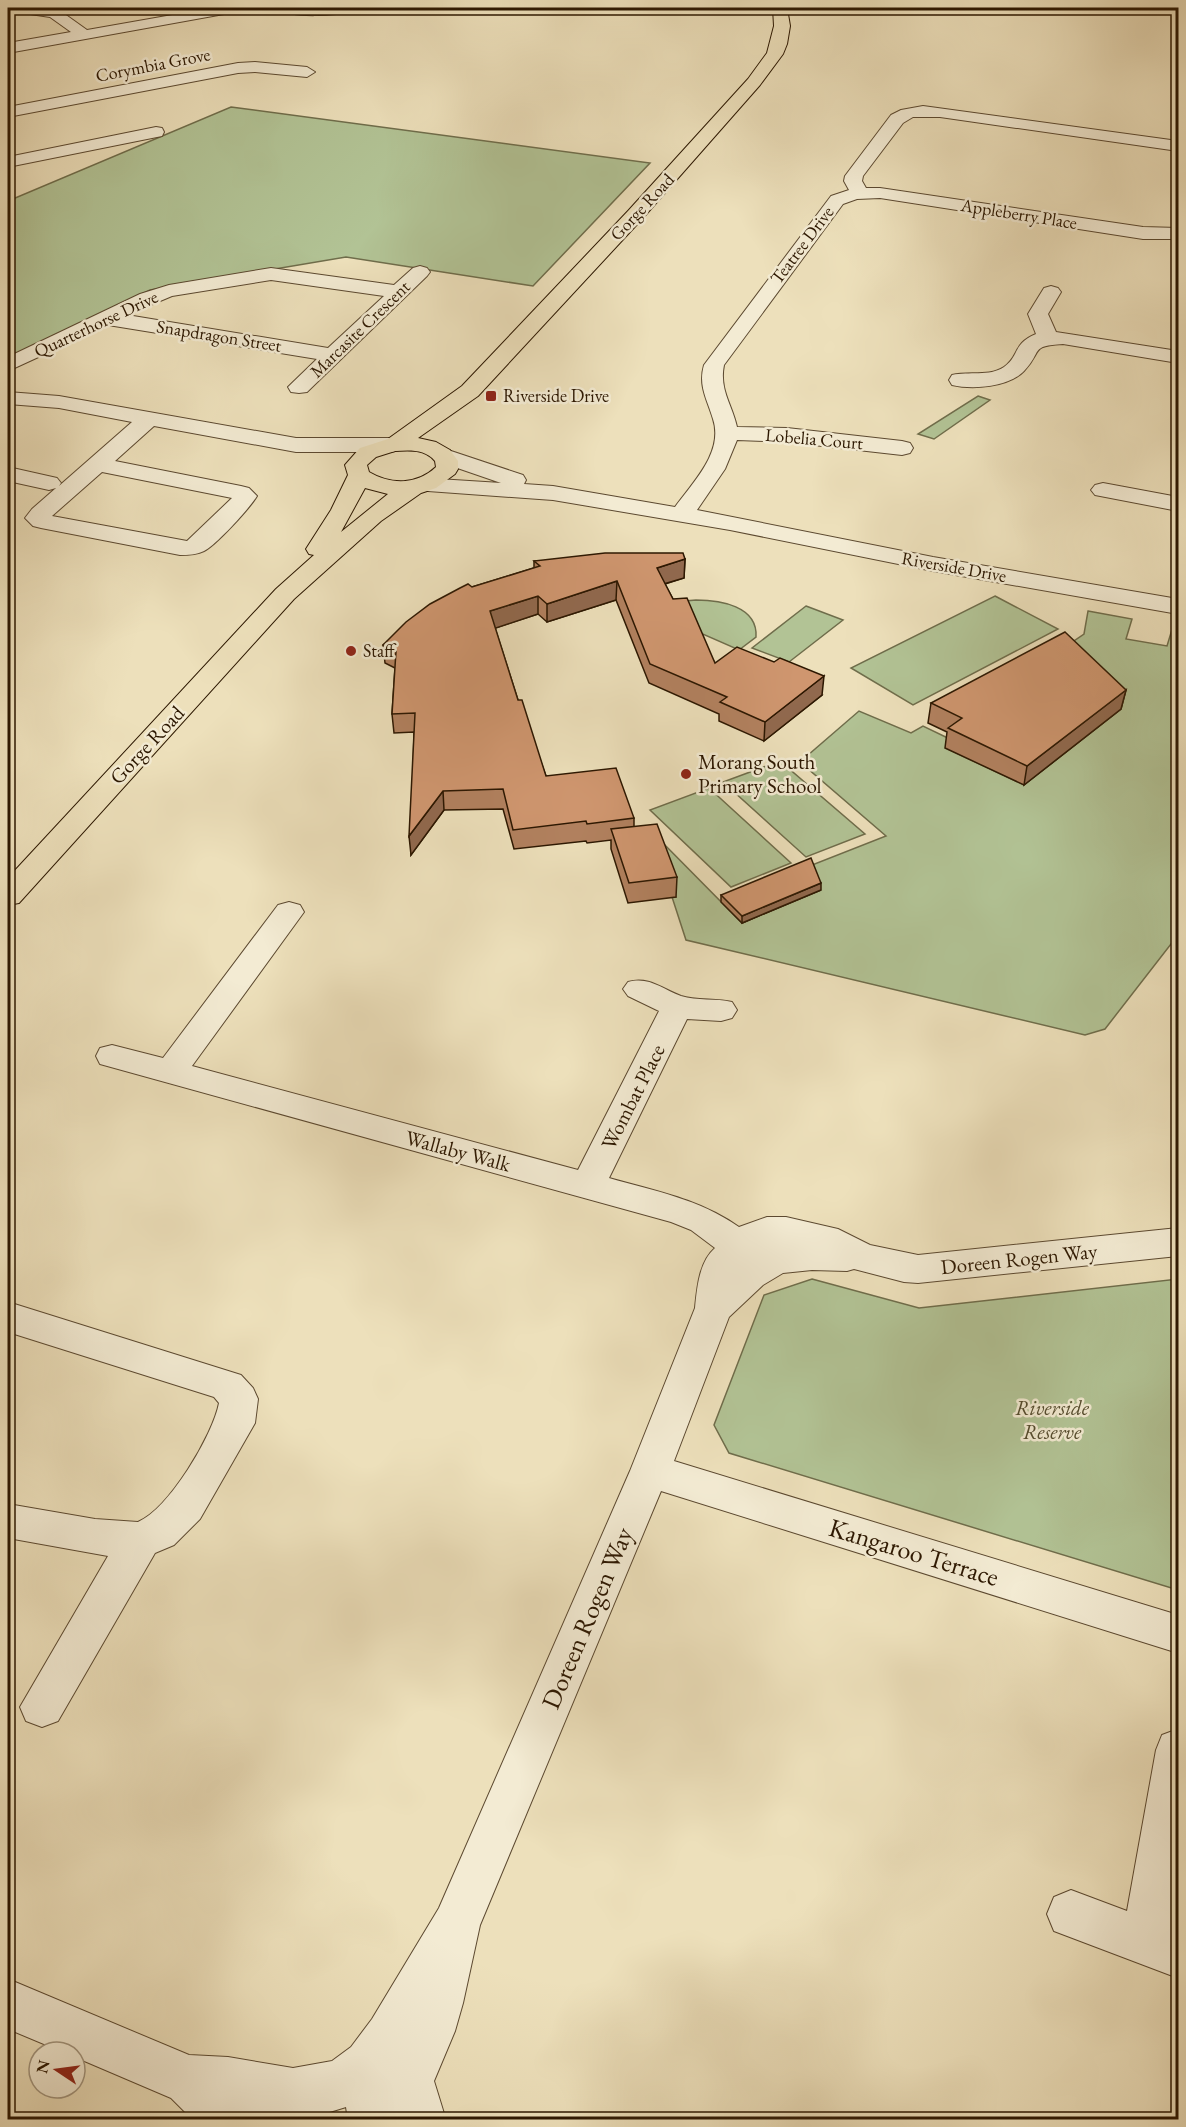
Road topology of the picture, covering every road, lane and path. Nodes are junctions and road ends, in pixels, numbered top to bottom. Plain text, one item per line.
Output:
1 (17, 8) edge
2 (235, 8) edge
3 (287, 8) edge
4 (348, 8) edge
5 (780, 8) edge
6 (83, 34) junction
7 (8, 48) edge
8 (307, 72) dead end
9 (8, 112) edge
10 (156, 132) dead end
11 (1179, 146) edge
12 (8, 162) edge
13 (860, 194) junction
14 (1179, 234) edge
15 (420, 272) dead end
16 (399, 292) junction
17 (1051, 292) dead end
18 (105, 318) junction
19 (1048, 338) junction
20 (333, 355) junction
21 (1179, 357) edge
22 (8, 365) edge
23 (960, 381) dead end
24 (299, 387) dead end
25 (8, 390) edge
26 (470, 391) junction
27 (8, 398) edge
28 (59, 402) junction
29 (150, 418) junction
30 (727, 433) junction
31 (447, 443) junction
32 (296, 445) junction
33 (393, 445) junction
34 (902, 448) dead end
35 (97, 464) junction
36 (358, 473) junction
37 (8, 474) edge
38 (49, 483) dead end
39 (418, 486) junction
40 (1096, 488) dead end
41 (553, 493) junction
42 (1179, 504) edge
43 (682, 514) junction
44 (285, 594) junction
45 (1179, 607) edge
46 (8, 896) edge
47 (289, 912) dead end
48 (639, 989) dead end
49 (677, 1007) junction
50 (722, 1010) dead end
51 (112, 1056) dead end
52 (170, 1072) junction
53 (588, 1186) junction
54 (1179, 1242) edge
55 (739, 1246) junction
56 (861, 1257) junction
57 (774, 1261) junction
58 (714, 1308) junction
59 (8, 1317) edge
60 (650, 1471) junction
61 (8, 1521) edge
62 (140, 1540) junction
63 (1179, 1634) edge
64 (42, 1707) dead end
65 (1179, 1750) edge
66 (1071, 1914) dead end
67 (1162, 1948) edge
68 (8, 2004) edge
69 (189, 2080) junction
70 (399, 2087) edge
71 (373, 2119) edge
72 (240, 2120) edge

1 - 6 street
2 - 6 street
3 - 4 street
5 - 26 main road, Gorge Road
6 - 7 street
8 - 9 street, Corymbia Grove
10 - 12 street
11 - 13 street, Teatree Drive
13 - 14 street, Appleberry Place
13 - 30 street, Teatree Drive
15 - 16 street, Marcasite Crescent
16 - 18 street, Quarterhorse Drive
16 - 20 street, Marcasite Crescent
17 - 19 street
18 - 20 street, Snapdragon Street
18 - 22 street, Quarterhorse Drive
19 - 21 street
19 - 23 street
20 - 24 street, Marcasite Crescent
25 - 28 street
26 - 31 main road, Gorge Road
26 - 33 main road, Gorge Road
27 - 28 street
28 - 29 street
29 - 32 street
29 - 35 street
30 - 34 street, Lobelia Court
30 - 43 street
31 - 33 main road
31 - 39 main road, Gorge Road
31 - 41 street, Riverside Drive
32 - 33 street
32 - 36 street
33 - 36 main road, Gorge Road
35 - 35 street
36 - 39 main road
36 - 44 main road, Gorge Road
37 - 38 street
39 - 41 street, Riverside Drive
39 - 44 main road, Gorge Road
40 - 42 street
41 - 43 street, Riverside Drive
43 - 45 street, Riverside Drive
44 - 46 main road, Gorge Road
47 - 52 street
48 - 49 street
49 - 50 street
49 - 53 street, Wombat Place
51 - 52 street, Wallaby Walk
52 - 53 street, Wallaby Walk
53 - 55 street, Wallaby Walk
54 - 56 street, Doreen Rogen Way
55 - 56 street, Doreen Rogen Way
55 - 57 street, Wallaby Walk
55 - 58 street, Doreen Rogen Way
56 - 57 street, Doreen Rogen Way
57 - 58 street, Doreen Rogen Way
58 - 60 street, Doreen Rogen Way
59 - 62 street
60 - 63 street, Kangaroo Terrace
60 - 70 street, Doreen Rogen Way
61 - 62 street
62 - 64 street
65 - 67 street
66 - 67 street
68 - 69 street
69 - 70 street
69 - 72 street
70 - 71 street, Doreen Rogen Way

